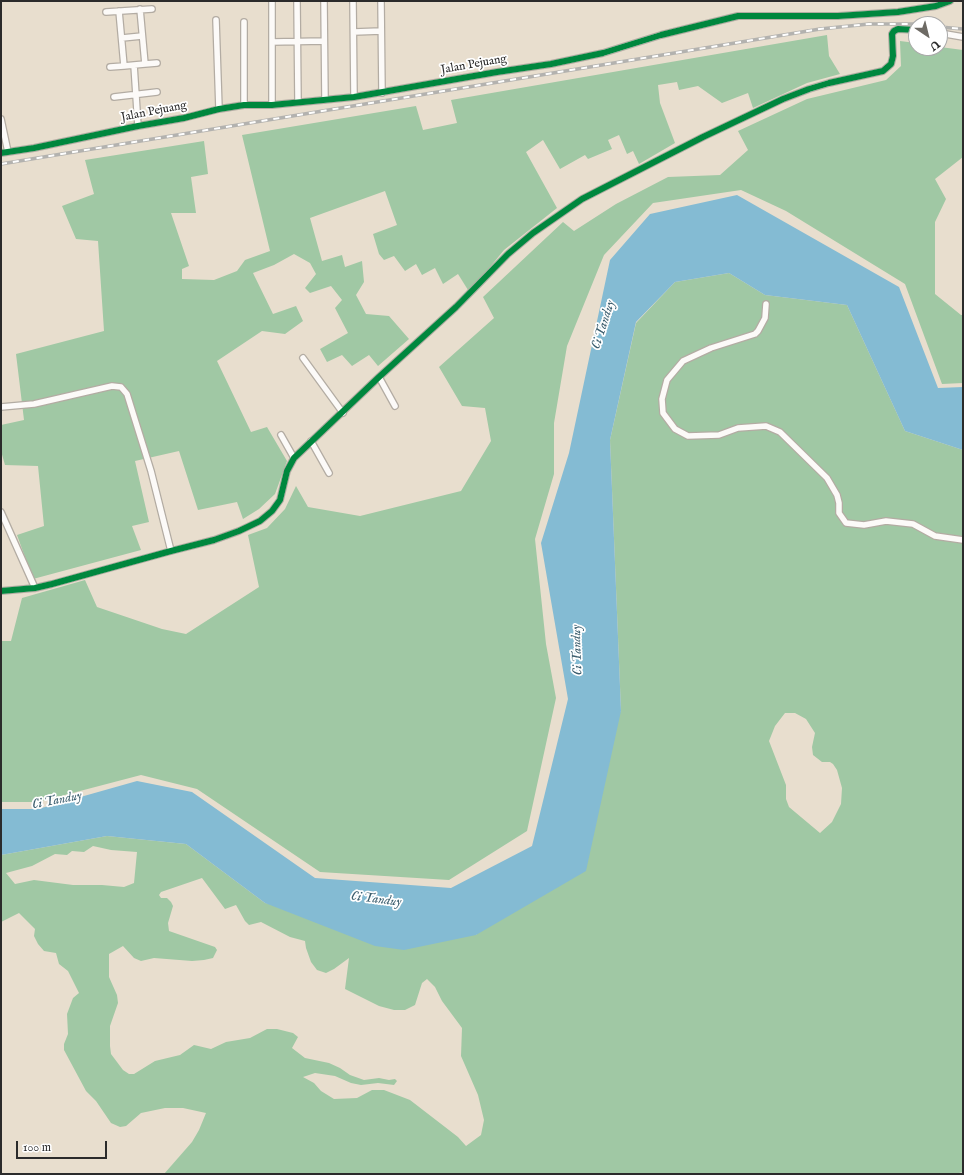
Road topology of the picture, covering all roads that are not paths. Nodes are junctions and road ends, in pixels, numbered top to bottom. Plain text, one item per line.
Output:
1 (272, 1) edge
2 (297, 1) edge
3 (324, 1) edge
4 (353, 1) edge
5 (381, 1) edge
6 (950, 1) edge
7 (152, 8) dead end
8 (140, 10) junction
9 (119, 11) junction
10 (106, 12) dead end
11 (216, 20) dead end
12 (244, 22) dead end
13 (908, 29) edge
14 (381, 31) junction
15 (354, 32) junction
16 (948, 34) edge
17 (142, 36) junction
18 (963, 37) edge
19 (122, 38) junction
20 (324, 41) junction
21 (272, 42) junction
22 (298, 42) junction
23 (157, 63) dead end
24 (144, 64) junction
25 (134, 65) junction
26 (124, 66) junction
27 (110, 67) dead end
28 (157, 92) dead end
29 (382, 93) junction
30 (136, 94) junction
31 (114, 97) dead end
32 (354, 97) junction
33 (325, 100) junction
34 (298, 102) junction
35 (244, 105) junction
36 (272, 105) junction
37 (219, 109) junction
38 (1, 120) edge
39 (138, 126) junction
40 (8, 152) junction
41 (1, 153) edge
42 (766, 304) dead end
43 (304, 358) dead end
44 (379, 377) junction
45 (395, 406) dead end
46 (1, 407) edge
47 (343, 412) junction
48 (280, 435) dead end
49 (311, 441) junction
50 (294, 458) junction
51 (329, 473) dead end
52 (1, 512) edge
53 (963, 540) edge
54 (171, 551) junction
55 (35, 588) junction
56 (1, 592) edge

1 - 21 street
2 - 22 street
3 - 20 street
4 - 15 street
5 - 14 street
6 - 29 street, Jalan Pejuang
7 - 8 street
8 - 9 street
8 - 17 street
9 - 10 street
9 - 19 street
11 - 37 street
12 - 35 street
13 - 44 street
14 - 15 street
14 - 29 street
15 - 32 street
16 - 18 street
17 - 19 street
17 - 24 street
19 - 26 street
20 - 22 street
20 - 33 street
21 - 22 street
21 - 36 street
22 - 34 street
23 - 24 street
24 - 25 street
25 - 26 street
25 - 30 street
26 - 27 street
28 - 30 street
29 - 32 street, Jalan Pejuang
30 - 31 street
30 - 39 street
32 - 33 street, Jalan Pejuang
33 - 34 street, Jalan Pejuang
34 - 36 street, Jalan Pejuang
35 - 36 street, Jalan Pejuang
35 - 37 street, Jalan Pejuang
37 - 39 street, Jalan Pejuang
38 - 40 street
39 - 40 street, Jalan Pejuang
40 - 41 street, Jalan Pejuang
42 - 53 street
43 - 47 street
44 - 45 street
44 - 47 street
46 - 54 street
47 - 49 street
48 - 50 street
49 - 50 street
49 - 51 street
50 - 54 street
52 - 55 street
54 - 55 street
55 - 56 street

